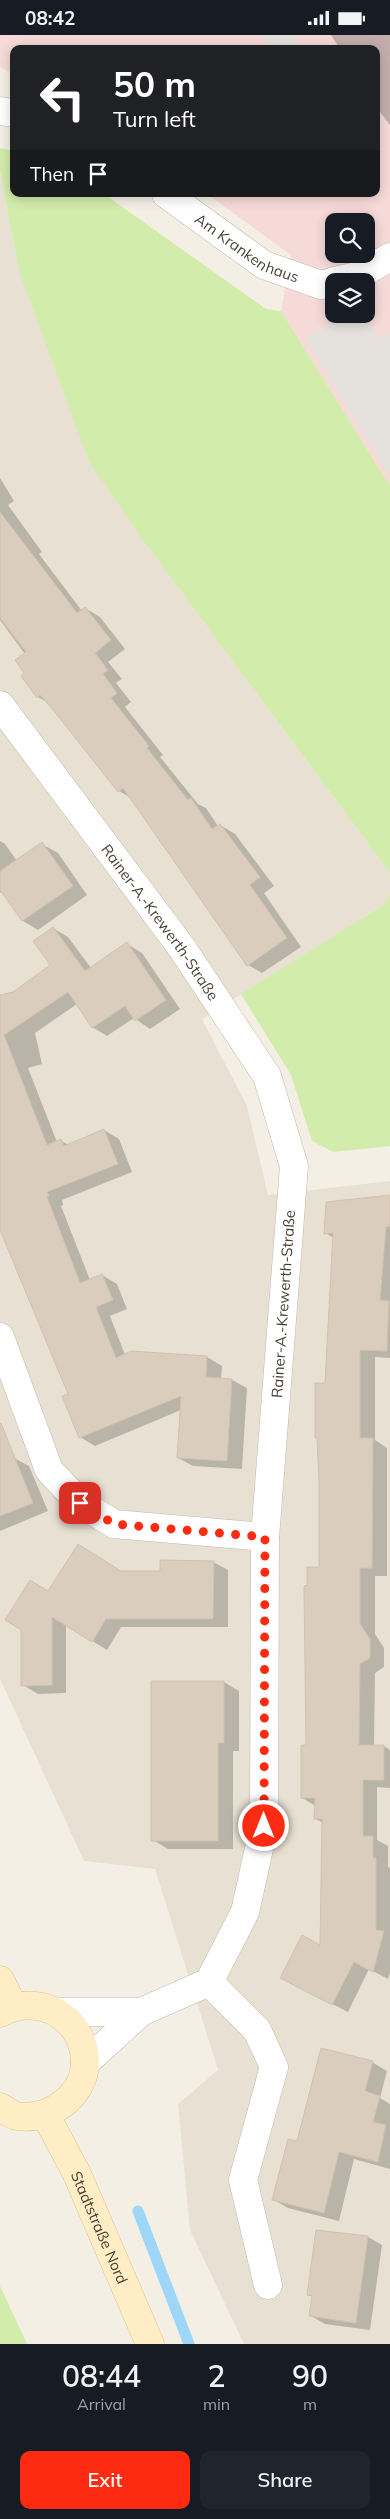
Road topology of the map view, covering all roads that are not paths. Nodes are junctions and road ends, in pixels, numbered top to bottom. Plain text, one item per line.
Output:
1 (170, 197) edge
2 (390, 257) edge
3 (362, 273) edge
4 (325, 284) edge
5 (0, 705) edge
6 (0, 1337) edge
7 (265, 1537) junction
8 (0, 1981) edge
9 (209, 1982) junction
10 (7, 2009) edge
11 (57, 2012) junction
12 (142, 2012) junction
13 (85, 2063) junction
14 (0, 2107) edge
15 (45, 2114) junction
16 (268, 2285) dead end
17 (150, 2344) edge

1 - 4 street, Am Krankenhaus
2 - 3 street, Am Krankenhaus
5 - 7 street, Rainer-A.-Krewerth-Straße
6 - 7 street
7 - 9 street, Rainer-A.-Krewerth-Straße
8 - 10 main road
9 - 12 street
9 - 16 street
10 - 11 main road
11 - 12 street
11 - 13 main road
12 - 13 street
13 - 15 main road
14 - 15 main road
15 - 17 main road, Stadtstraße Nord

